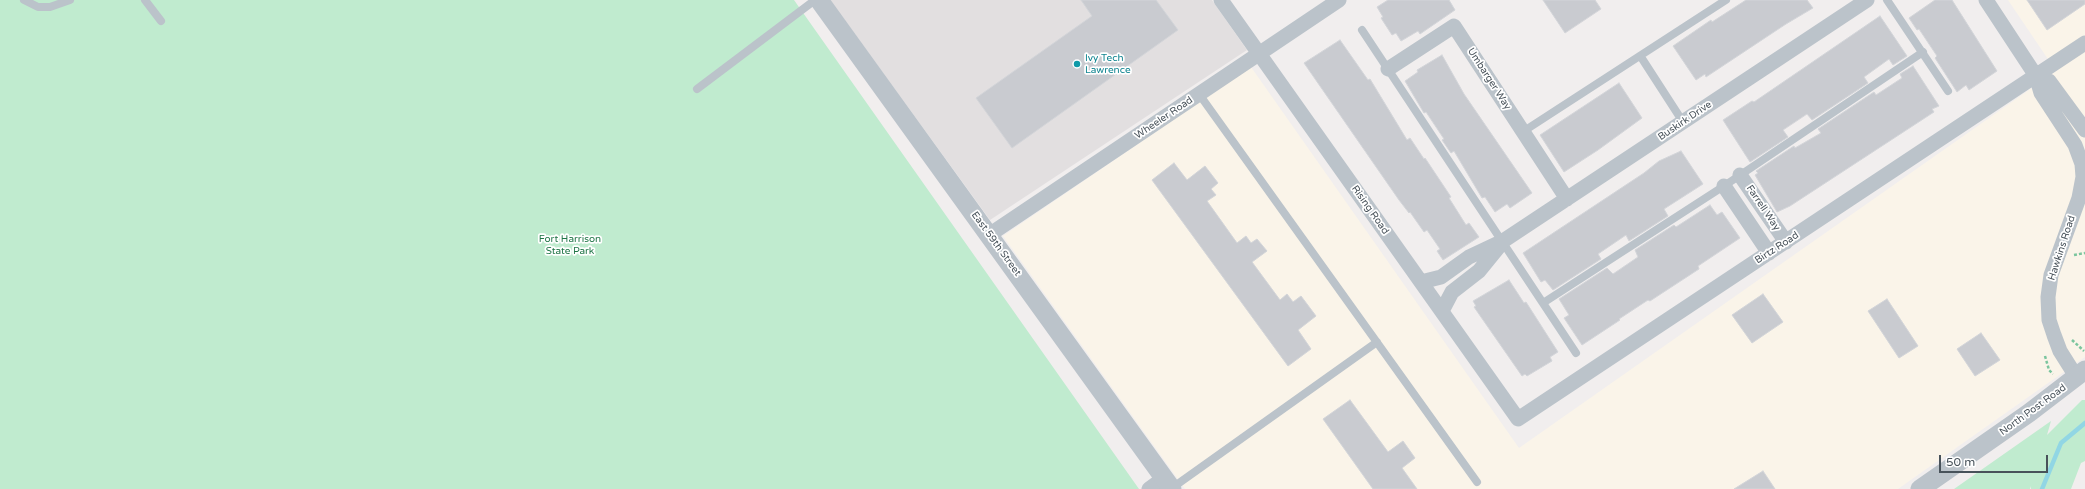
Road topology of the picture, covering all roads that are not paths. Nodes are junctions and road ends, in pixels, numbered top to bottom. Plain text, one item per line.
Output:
1 (24, 0) edge
2 (70, 0) edge
3 (145, 0) edge
4 (816, 0) edge
5 (819, 0) edge
6 (1222, 0) edge
7 (1339, 0) edge
8 (1726, 0) edge
9 (1867, 0) edge
10 (1887, 0) edge
11 (1986, 0) edge
12 (161, 21) dead end
13 (1362, 30) dead end
14 (2085, 44) edge
15 (1923, 52) junction
16 (1259, 54) junction
17 (1640, 57) junction
18 (1388, 69) junction
19 (2036, 76) junction
20 (697, 89) dead end
21 (1948, 91) dead end
22 (1199, 94) junction
23 (1683, 122) junction
24 (2085, 130) edge
25 (1524, 131) junction
26 (1740, 175) junction
27 (1724, 186) junction
28 (2082, 193) edge
29 (1567, 199) junction
30 (989, 236) junction
31 (1503, 241) junction
32 (1786, 242) junction
33 (1769, 253) junction
34 (1421, 282) junction
35 (1543, 303) junction
36 (1442, 311) junction
37 (1377, 342) junction
38 (1576, 353) dead end
39 (2081, 374) edge
40 (1518, 419) joint
41 (1477, 482) dead end
42 (1170, 485) edge
43 (1149, 489) edge
44 (1920, 489) edge

1 - 2 lane
3 - 12 lane
4 - 20 lane
5 - 30 street, East 59th Street
6 - 16 street, Rising Road
7 - 16 street, Wheeler Road
8 - 17 lane
9 - 23 street, Buskirk Drive
10 - 15 lane
11 - 19 street, Hawkins Road
13 - 18 lane
14 - 19 street, Birtz Road
15 - 21 lane
15 - 26 lane
16 - 22 street, Wheeler Road
16 - 34 street, Rising Road
17 - 23 lane
17 - 25 lane
18 - 25 street, Umbarger Way
18 - 31 lane
19 - 24 street, Hawkins Road
19 - 28 street, Hawkins Road
19 - 32 street, Birtz Road
22 - 30 street, Wheeler Road
22 - 37 lane
23 - 29 street, Buskirk Drive
25 - 29 street, Umbarger Way
26 - 27 lane
26 - 32 street, Farrell Way
27 - 33 street, Farrell Way
27 - 35 lane
28 - 39 street, Hawkins Road
29 - 31 street, Buskirk Drive
30 - 42 street, East 59th Street
31 - 34 street, Buskirk Drive
31 - 35 lane
31 - 36 street, Buskirk Drive
32 - 33 street, Birtz Road
33 - 40 street, Birtz Road
34 - 36 street, Rising Road
35 - 38 lane
36 - 40 street, Rising Road
37 - 41 lane
37 - 42 lane
39 - 44 street, North Post Road
42 - 43 street

